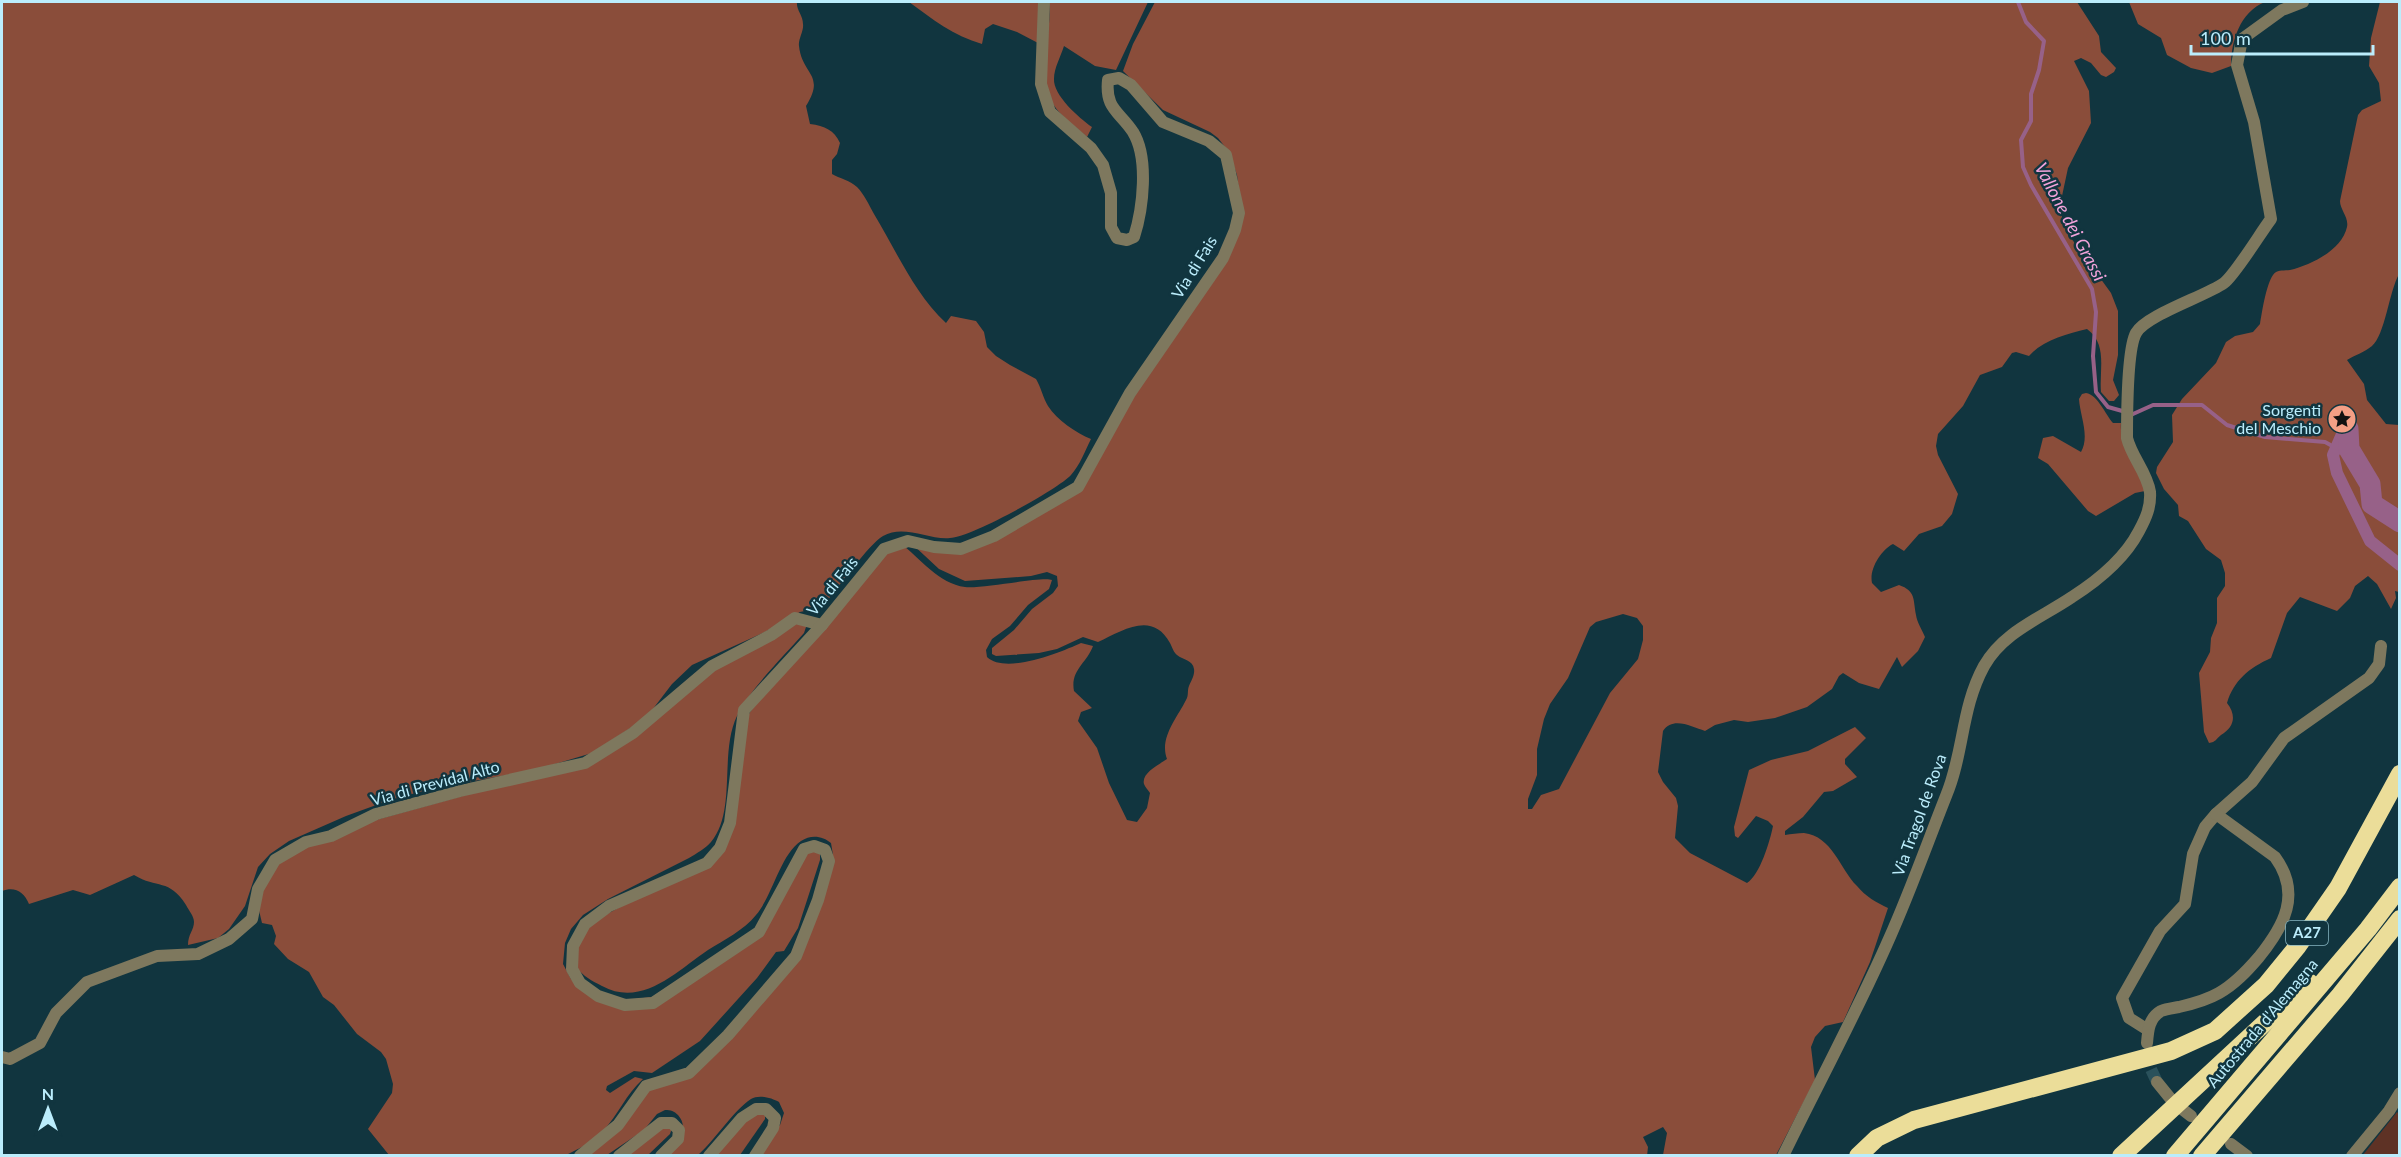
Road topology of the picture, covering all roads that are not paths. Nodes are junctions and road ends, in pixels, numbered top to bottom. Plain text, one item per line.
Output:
1 (1044, 2) edge
2 (2303, 2) edge
3 (822, 625) junction
4 (2381, 646) dead end
5 (2400, 774) edge
6 (2216, 814) junction
7 (2400, 887) edge
8 (2400, 919) edge
9 (2368, 928) junction
10 (2, 1058) edge
11 (2157, 1082) tunnel mouth
12 (2400, 1093) edge
13 (2170, 1098) dead end
14 (2231, 1144) dead end
15 (580, 1155) edge
16 (619, 1155) edge
17 (661, 1155) edge
18 (709, 1155) edge
19 (755, 1155) edge
20 (1783, 1155) edge
21 (1859, 1155) edge
22 (2121, 1155) edge
23 (2175, 1155) edge
24 (2202, 1155) edge
25 (2247, 1155) edge
26 (2352, 1155) edge

1 - 3 street, Via di Fais
2 - 20 street, Via Tragol de Rova
3 - 10 street, Via di Previdal Alto
3 - 15 street, Via di Fais
4 - 6 street
5 - 21 highway, A27
6 - 6 street
7 - 9 highway, Autostrada d'Alemagna / A27
8 - 24 highway
9 - 22 highway, A27
9 - 23 highway, Autostrada d'Alemagna / A27
11 - 13 street
12 - 26 street
14 - 25 street
16 - 17 street
18 - 19 street

